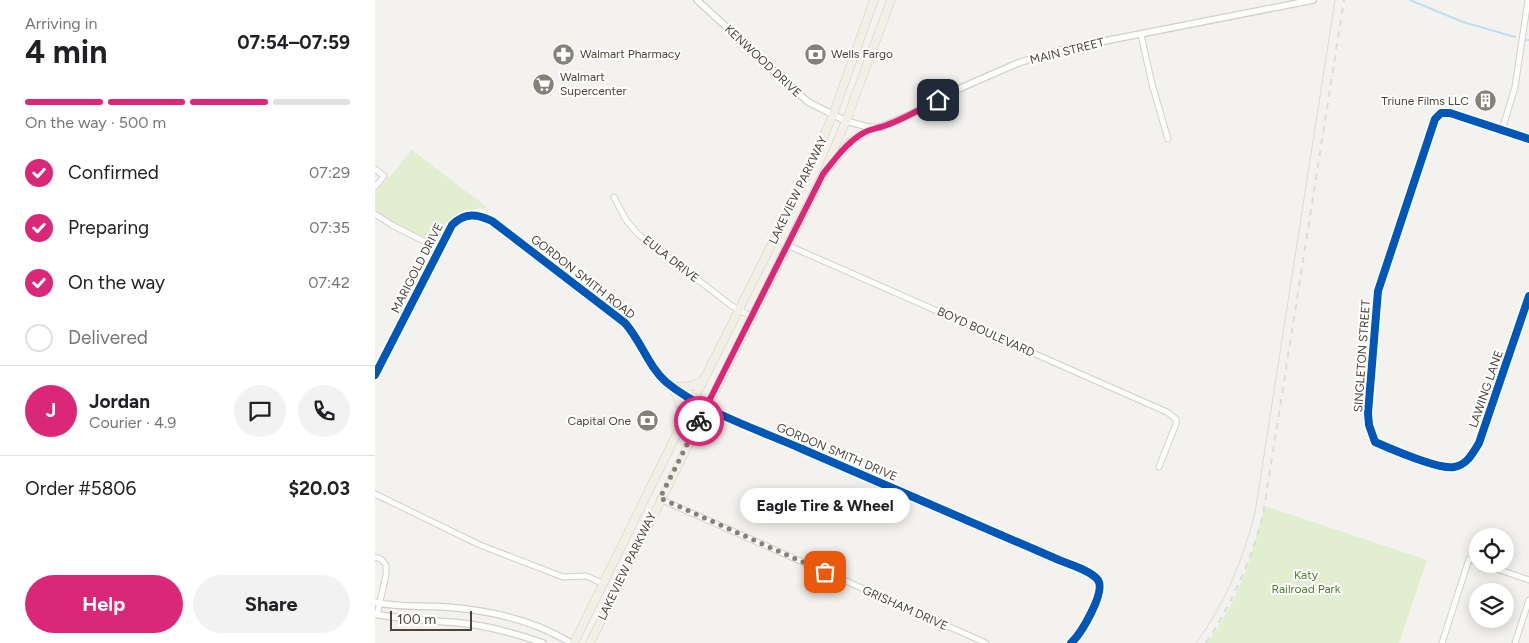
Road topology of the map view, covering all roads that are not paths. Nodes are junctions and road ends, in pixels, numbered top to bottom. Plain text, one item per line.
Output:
1 (697, 0) edge
2 (873, 0) edge
3 (891, 0) edge
4 (1313, 0) edge
5 (1528, 0) edge
6 (1141, 35) junction
7 (833, 115) junction
8 (845, 120) junction
9 (872, 128) junction
10 (1502, 130) junction
11 (1168, 139) dead end
12 (1529, 139) edge
13 (375, 170) edge
14 (823, 174) junction
15 (375, 187) edge
16 (614, 197) dead end
17 (375, 214) edge
18 (504, 230) joint
19 (777, 235) junction
20 (772, 244) junction
21 (787, 244) junction
22 (439, 249) junction
23 (1529, 296) edge
24 (739, 311) junction
25 (752, 317) junction
26 (375, 360) edge
27 (381, 363) junction
28 (375, 375) edge
29 (704, 380) junction
30 (673, 387) junction
31 (693, 400) junction
32 (706, 406) junction
33 (683, 421) junction
34 (1441, 466) joint
35 (1159, 467) dead end
36 (648, 493) junction
37 (375, 494) edge
38 (660, 498) junction
39 (375, 557) edge
40 (1469, 559) edge
41 (1508, 573) edge
42 (1529, 580) edge
43 (604, 584) junction
44 (1529, 600) edge
45 (378, 602) edge
46 (376, 614) edge
47 (543, 643) edge
48 (572, 643) edge
49 (590, 643) edge
50 (986, 643) edge
51 (1071, 643) edge
52 (1441, 643) edge
53 (1515, 643) edge

1 - 7 street, KENWOOD DRIVE
2 - 7 main road, LAKEVIEW PARKWAY
3 - 8 main road, LAKEVIEW PARKWAY
4 - 6 street, MAIN STREET
5 - 10 street
6 - 9 street, MAIN STREET
6 - 11 street
7 - 8 street
7 - 19 main road, LAKEVIEW PARKWAY
8 - 9 street
8 - 14 main road, LAKEVIEW PARKWAY
9 - 14 main road
10 - 12 street
10 - 34 street, SINGLETON STREET
13 - 15 street
14 - 21 main road, LAKEVIEW PARKWAY
16 - 24 street, EULA DRIVE
17 - 22 street
18 - 22 street, MARIGOLD DRIVE
18 - 30 street, GORDON SMITH ROAD
19 - 20 main road, LAKEVIEW PARKWAY
19 - 21 main road
20 - 21 main road
20 - 24 main road, LAKEVIEW PARKWAY
21 - 25 main road, LAKEVIEW PARKWAY
21 - 35 street, BOYD BOULEVARD
22 - 27 street, MARIGOLD DRIVE
23 - 34 street, LAWING LANE
24 - 25 street, EULA DRIVE
24 - 29 main road, LAKEVIEW PARKWAY
25 - 32 main road, LAKEVIEW PARKWAY
26 - 27 street
27 - 28 street, MARIGOLD DRIVE
29 - 30 main road
29 - 31 main road, LAKEVIEW PARKWAY
30 - 31 street, GORDON SMITH ROAD
30 - 33 main road
31 - 32 street, GORDON SMITH ROAD
31 - 33 main road, LAKEVIEW PARKWAY
32 - 38 main road, LAKEVIEW PARKWAY
32 - 51 street, GORDON SMITH DRIVE
33 - 36 main road, LAKEVIEW PARKWAY
36 - 38 main road
36 - 43 main road, LAKEVIEW PARKWAY
37 - 43 street
38 - 49 main road, LAKEVIEW PARKWAY
38 - 50 street, GRISHAM DRIVE
39 - 45 street
40 - 52 street
41 - 42 street
43 - 48 main road, LAKEVIEW PARKWAY
44 - 53 street
45 - 46 street
45 - 48 street
46 - 47 street

